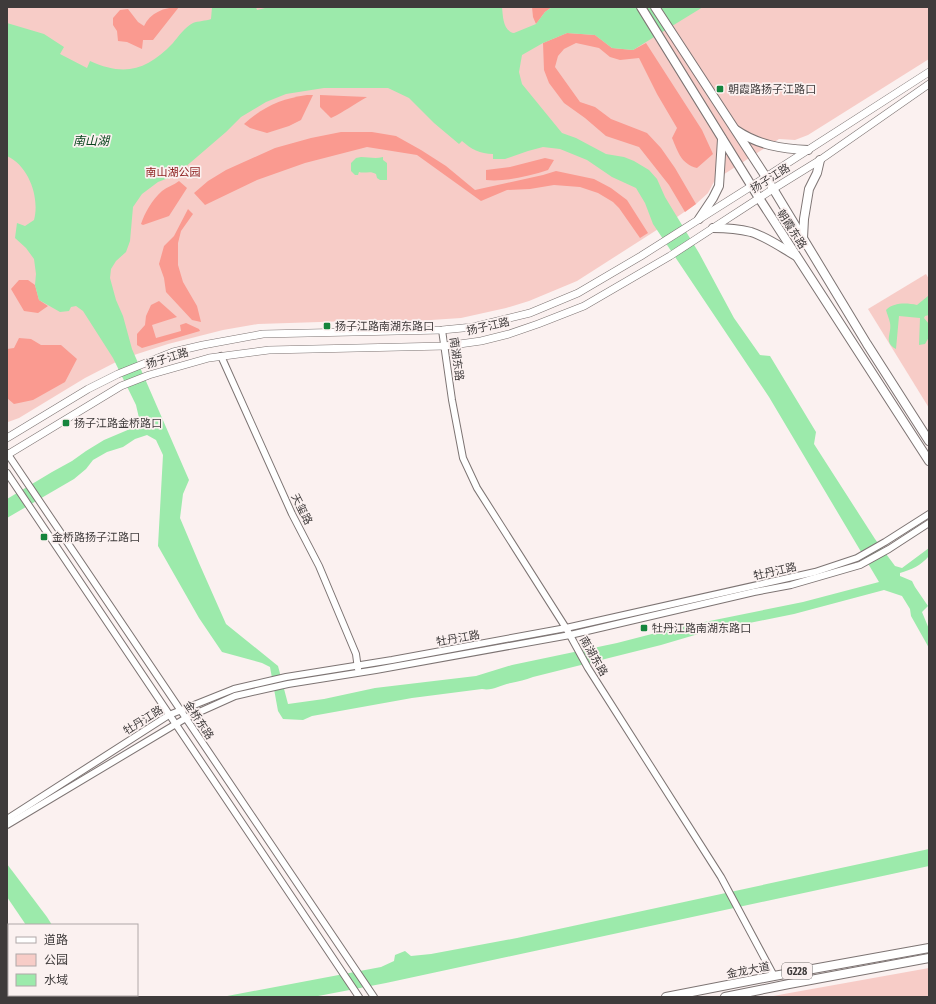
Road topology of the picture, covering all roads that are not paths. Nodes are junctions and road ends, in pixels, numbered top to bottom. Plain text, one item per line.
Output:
1 (641, 7) edge
2 (655, 7) edge
3 (929, 72) edge
4 (929, 84) edge
5 (733, 127) junction
6 (722, 138) junction
7 (808, 150) junction
8 (820, 160) junction
9 (766, 177) junction
10 (752, 186) junction
11 (773, 189) junction
12 (759, 198) junction
13 (699, 219) junction
14 (713, 228) junction
15 (803, 238) junction
16 (798, 258) junction
17 (442, 330) junction
18 (445, 346) junction
19 (221, 356) junction
20 (7, 438) edge
21 (929, 441) edge
22 (7, 454) edge
23 (929, 460) edge
24 (7, 473) edge
25 (929, 514) edge
26 (929, 523) edge
27 (566, 628) junction
28 (570, 635) junction
29 (358, 665) junction
30 (358, 673) junction
31 (181, 710) junction
32 (170, 715) junction
33 (186, 718) junction
34 (175, 724) junction
35 (8, 820) edge
36 (929, 948) edge
37 (929, 958) edge
38 (774, 976) junction
39 (358, 995) edge
40 (374, 997) edge
41 (666, 997) edge
42 (724, 997) edge

1 - 6 main road, 朝霞东路
2 - 5 main road, 朝霞东路
3 - 7 main road, 扬子江路
4 - 8 main road, 扬子江路
5 - 7 main road
5 - 9 main road, 朝霞东路
6 - 10 main road, 朝霞东路
6 - 13 main road
7 - 9 main road, 扬子江路
8 - 11 main road, 扬子江路
8 - 15 main road
9 - 10 main road, 扬子江路
9 - 11 main road, 朝霞东路
10 - 12 main road, 朝霞东路
10 - 13 main road, 扬子江路
11 - 12 main road, 扬子江路
11 - 15 main road, 朝霞东路
12 - 14 main road, 扬子江路
12 - 16 main road, 朝霞东路
13 - 17 main road, 扬子江路
14 - 16 main road
14 - 18 main road, 扬子江路
15 - 21 main road, 朝霞东路
16 - 23 main road, 朝霞东路
17 - 18 street, 南湖东路
17 - 20 main road, 扬子江路
18 - 19 main road, 扬子江路
18 - 27 street, 南湖东路
19 - 22 main road, 扬子江路
19 - 29 street, 天玺路
22 - 31 street, 金桥东路
24 - 32 street, 金桥东路
25 - 27 street, 牡丹江路
26 - 28 street, 牡丹江路
27 - 28 street, 南湖东路
27 - 29 street, 牡丹江路
28 - 30 street, 牡丹江路
28 - 38 street, 南湖东路
29 - 30 street, 天玺路
29 - 31 street, 牡丹江路
30 - 33 street, 牡丹江路
31 - 32 street, 牡丹江路
31 - 33 street, 金桥东路
32 - 34 street, 金桥东路
32 - 35 street, 牡丹江路
33 - 34 street, 牡丹江路
33 - 40 street, 金桥东路
34 - 35 street, 牡丹江路
34 - 39 street, 金桥东路
36 - 38 main road, 金龙大道 / G228
37 - 42 main road, 金龙大道 / G228
38 - 41 main road, 金龙大道 / G228

